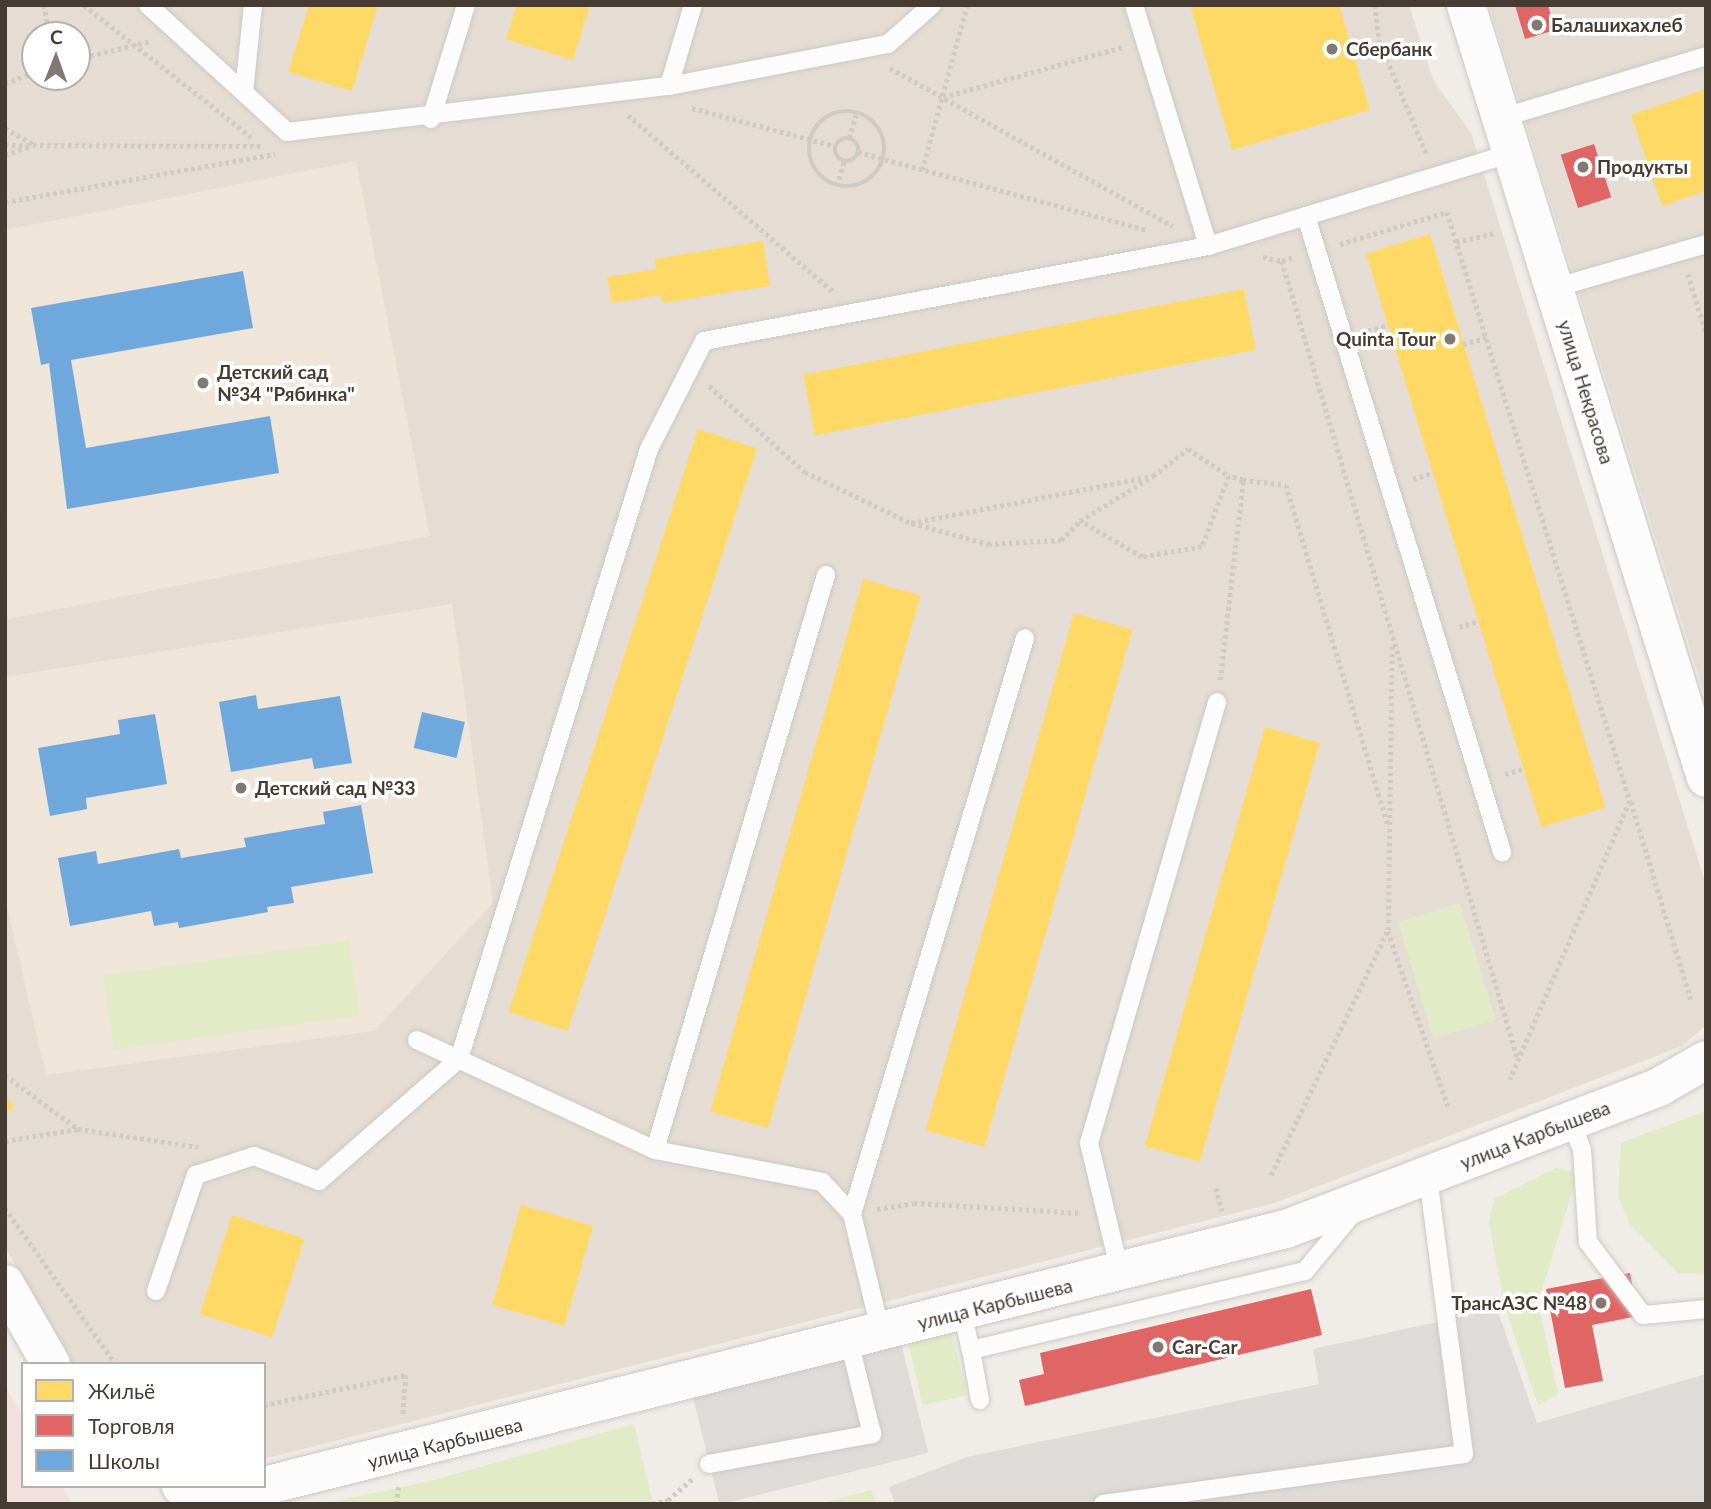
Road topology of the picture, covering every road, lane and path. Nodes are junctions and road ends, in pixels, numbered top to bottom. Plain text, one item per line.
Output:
1 (84, 5) edge
2 (148, 5) edge
3 (253, 5) edge
4 (466, 5) edge
5 (693, 5) edge
6 (932, 5) edge
7 (967, 5) edge
8 (1134, 5) edge
9 (1376, 5) edge
10 (1466, 5) edge
11 (180, 34) junction
12 (1146, 41) junction
13 (135, 45) junction
14 (91, 56) edge
15 (1706, 56) edge
16 (876, 60) dead end
17 (669, 86) junction
18 (244, 92) junction
19 (942, 97) junction
20 (702, 98) dead end
21 (689, 101) dead end
22 (622, 110) dead end
23 (857, 113) junction
24 (431, 118) junction
25 (5, 128) edge
26 (1506, 135) junction
27 (849, 138) junction
28 (262, 146) dead end
29 (289, 151) dead end
30 (858, 152) junction
31 (5, 155) edge
32 (884, 159) junction
33 (844, 161) junction
34 (922, 170) junction
35 (1436, 176) junction
36 (837, 186) junction
37 (5, 202) edge
38 (1447, 212) junction
39 (1306, 216) junction
40 (1156, 232) dead end
41 (1494, 233) dead end
42 (1456, 242) junction
43 (1706, 244) edge
44 (1208, 246) junction
45 (1316, 251) junction
46 (1681, 251) junction
47 (1282, 261) junction
48 (1554, 288) junction
49 (854, 310) junction
50 (1706, 333) edge
51 (1486, 338) junction
52 (1463, 344) dead end
53 (690, 369) junction
54 (1153, 475) junction
55 (1229, 476) junction
56 (1243, 480) junction
57 (1080, 521) junction
58 (912, 523) junction
59 (826, 575) dead end
60 (1025, 638) dead end
61 (1392, 640) junction
62 (1217, 702) joint
63 (1706, 778) edge
64 (1630, 801) junction
65 (1390, 830) junction
66 (1502, 852) dead end
67 (1388, 930) junction
68 (1692, 999) dead end
69 (417, 1040) dead end
70 (459, 1059) junction
71 (1706, 1060) edge
72 (1519, 1061) junction
73 (5, 1075) edge
74 (1510, 1079) dead end
75 (1448, 1106) dead end
76 (1571, 1121) junction
77 (78, 1129) junction
78 (5, 1140) edge
79 (655, 1150) junction
80 (254, 1156) junction
81 (1271, 1175) dead end
82 (1428, 1176) junction
83 (1216, 1188) dead end
84 (1365, 1199) junction
85 (5, 1208) edge
86 (852, 1214) junction
87 (1106, 1215) junction
88 (1223, 1217) dead end
89 (1120, 1272) junction
90 (5, 1284) edge
91 (156, 1291) dead end
92 (1706, 1310) edge
93 (962, 1312) junction
94 (865, 1337) junction
95 (971, 1350) junction
96 (50, 1362) edge
97 (115, 1362) edge
98 (406, 1375) dead end
99 (980, 1401) dead end
100 (266, 1405) edge
101 (709, 1464) joint
102 (266, 1485) edge
103 (247, 1488) edge
104 (199, 1494) edge
105 (652, 1504) edge
106 (1103, 1504) edge

1 - 13 path
2 - 11 lane
3 - 18 lane
4 - 24 lane
5 - 17 lane
6 - 17 lane
7 - 19 path
8 - 12 lane
9 - 35 path
10 - 26 street, улица Некрасова
11 - 13 path
11 - 18 lane
12 - 19 path
12 - 44 lane
13 - 14 path
13 - 28 path
15 - 26 lane
16 - 19 path
17 - 24 lane
18 - 24 lane
19 - 34 path
19 - 44 path
20 - 21 path
22 - 49 path
23 - 27 path
23 - 32 path
23 - 36 path
25 - 31 path
26 - 35 lane
26 - 48 street, улица Некрасова
27 - 30 path
27 - 33 path
29 - 37 path
30 - 32 path
30 - 33 path
32 - 34 path
32 - 36 path
33 - 36 path
34 - 40 path
35 - 38 path
35 - 39 lane
38 - 42 path
38 - 45 path
39 - 44 lane
39 - 45 lane
41 - 42 path
42 - 51 path
43 - 46 lane
44 - 47 path
44 - 49 lane
45 - 47 path
45 - 66 lane
46 - 48 lane
46 - 50 path
47 - 61 path
48 - 63 street, улица Некрасова
49 - 53 lane
51 - 52 path
51 - 64 path
53 - 58 path
53 - 70 lane
54 - 55 path
54 - 57 path
54 - 58 path
55 - 56 path
55 - 57 path
56 - 62 path
56 - 65 path
57 - 58 path
59 - 79 lane
60 - 86 lane
61 - 65 path
61 - 72 path
62 - 87 lane
64 - 68 path
64 - 72 path
65 - 67 path
67 - 75 path
67 - 81 path
69 - 70 lane
70 - 79 lane
70 - 80 lane
71 - 76 street, улица Карбышева
72 - 74 path
73 - 77 path
76 - 82 street, улица Карбышева
76 - 92 lane
77 - 78 path
77 - 80 path
79 - 86 lane
80 - 91 lane
82 - 84 street, улица Карбышева
82 - 106 lane
83 - 88 path
84 - 89 street, улица Карбышева
84 - 95 lane
85 - 97 path
86 - 87 path
86 - 94 lane
87 - 89 lane
89 - 93 street, улица Карбышева
90 - 96 street
93 - 94 street, улица Карбышева
93 - 95 lane
94 - 101 lane
94 - 102 street, улица Карбышева
95 - 99 lane
98 - 100 path
101 - 105 path
103 - 104 street, улица Карбышева

